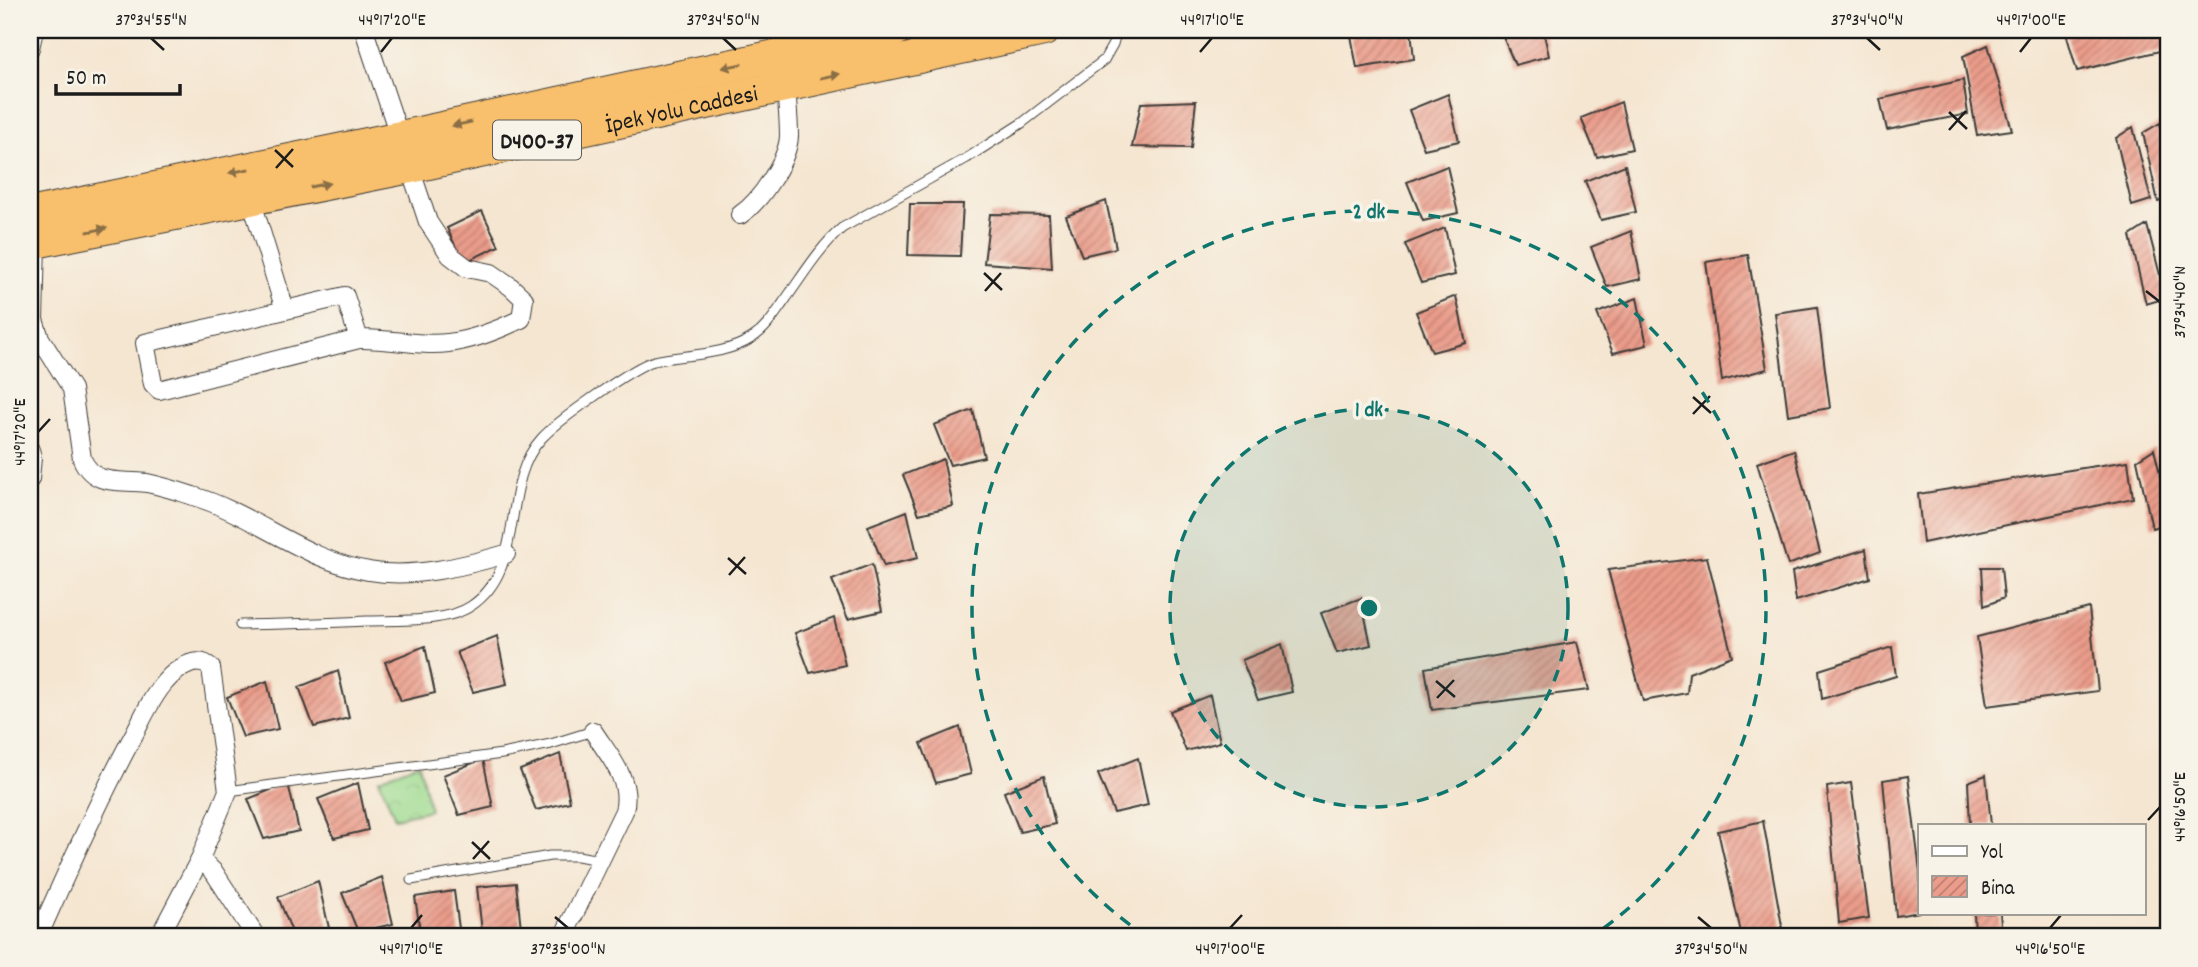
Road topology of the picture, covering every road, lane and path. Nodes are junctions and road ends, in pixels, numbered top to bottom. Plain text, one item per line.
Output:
1 (34, 30) edge
2 (363, 30) edge
3 (895, 30) edge
4 (1044, 30) edge
5 (1117, 30) edge
6 (838, 36) edge
7 (30, 48) edge
8 (786, 86) junction
9 (401, 137) junction
10 (410, 167) junction
11 (251, 199) junction
12 (740, 215) dead end
13 (32, 233) edge
14 (285, 310) junction
15 (359, 340) junction
16 (30, 450) edge
17 (30, 479) edge
18 (506, 554) junction
19 (240, 625) dead end
20 (593, 732) joint
21 (228, 791) junction
22 (200, 859) junction
23 (600, 860) junction
24 (411, 880) dead end
25 (38, 937) edge
26 (159, 937) edge
27 (256, 937) edge
28 (563, 937) edge

1 - 7 street
2 - 9 street
3 - 6 highway, İpek Yolu Caddesi / D400-37
8 -> 4 highway, İpek Yolu Caddesi / D400-37
5 - 18 lane
6 -> 9 highway, İpek Yolu Caddesi / D400-37
8 - 10 highway, İpek Yolu Caddesi / D400-37
8 - 12 street
9 - 10 street
9 -> 13 highway, İpek Yolu Caddesi / D400-37
11 -> 10 highway, İpek Yolu Caddesi / D400-37
10 - 15 street
13 -> 11 highway, İpek Yolu Caddesi / D400-37
11 - 14 street
13 - 18 street
14 - 15 street
14 - 15 street
16 - 17 street
18 - 19 lane
20 - 21 lane
20 - 23 street
21 - 22 street
21 - 25 street
22 - 26 street
22 - 27 street
23 - 24 lane
23 - 28 street

